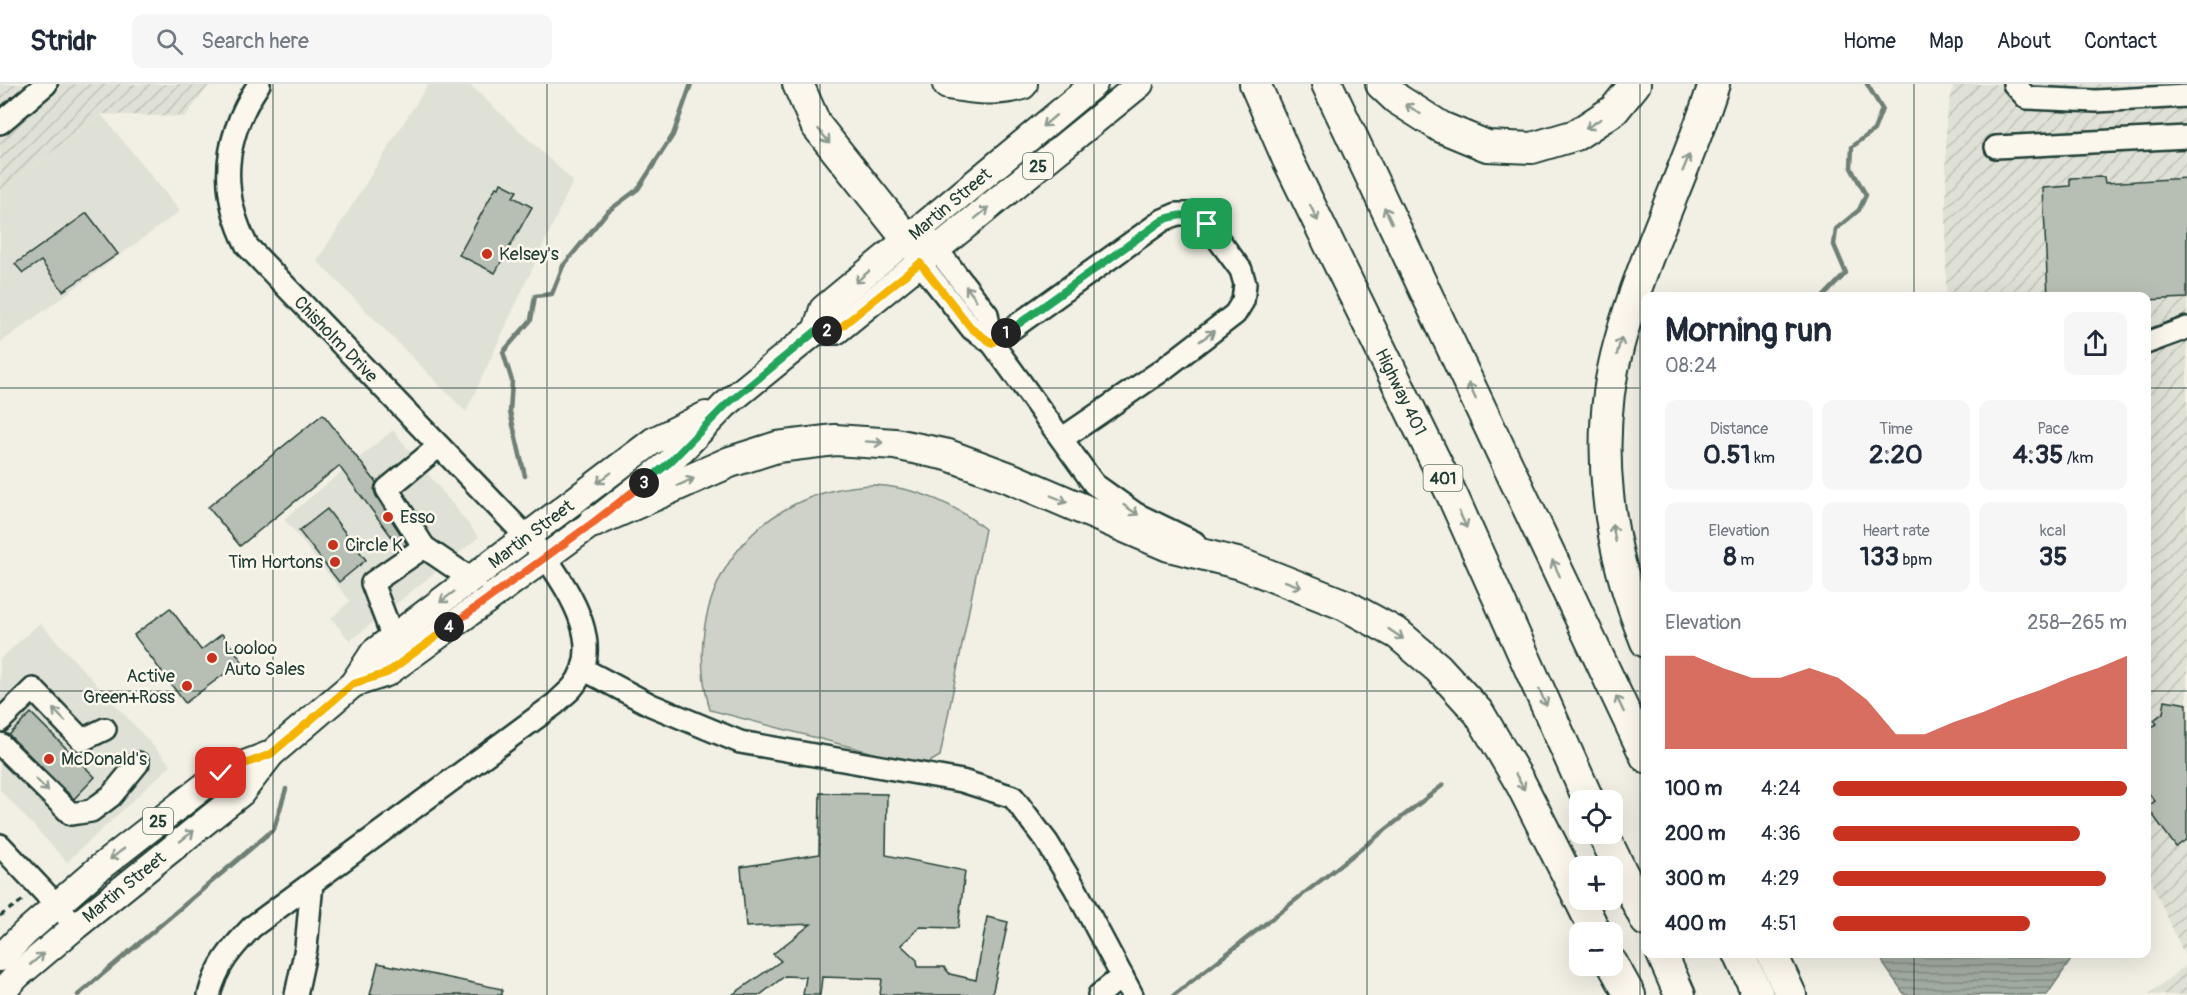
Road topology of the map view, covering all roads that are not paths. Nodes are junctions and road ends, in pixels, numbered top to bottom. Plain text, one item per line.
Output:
1 (46, 84) edge
2 (259, 84) edge
3 (798, 84) edge
4 (948, 84) edge
5 (1022, 84) edge
6 (1094, 84) edge
7 (1140, 84) edge
8 (1243, 84) edge
9 (1255, 84) edge
10 (1327, 84) edge
11 (1381, 84) edge
12 (1635, 84) edge
13 (1714, 84) edge
14 (2014, 84) edge
15 (2082, 84) edge
16 (2187, 96) edge
17 (2096, 102) junction
18 (0, 123) edge
19 (2187, 137) edge
20 (1995, 147) dead end
21 (1288, 160) junction
22 (921, 245) junction
23 (2187, 328) edge
24 (2151, 341) edge
25 (992, 343) junction
26 (726, 405) junction
27 (1063, 438) junction
28 (439, 446) junction
29 (594, 522) junction
30 (527, 537) junction
31 (424, 547) junction
32 (545, 556) junction
33 (1241, 564) junction
34 (471, 579) junction
35 (1641, 630) edge
36 (393, 638) junction
37 (583, 669) junction
38 (353, 684) junction
39 (0, 721) edge
40 (105, 729) dead end
41 (0, 744) edge
42 (1641, 746) edge
43 (271, 754) junction
44 (138, 763) dead end
45 (1584, 790) edge
46 (1608, 844) edge
47 (0, 845) edge
48 (1569, 878) edge
49 (312, 883) junction
50 (49, 897) junction
51 (1641, 911) edge
52 (76, 926) junction
53 (0, 958) edge
54 (1664, 958) edge
55 (1741, 958) edge
56 (1774, 958) edge
57 (1122, 976) junction
58 (1619, 976) edge
59 (0, 994) edge
60 (209, 995) edge
61 (296, 995) edge
62 (1099, 995) edge
63 (1132, 995) edge
64 (1630, 995) edge
65 (1680, 995) edge
66 (1758, 995) edge
67 (1791, 995) edge

1 - 18 street
2 - 28 street, Chisholm Drive
3 -> 22 highway
4 - 5 highway
6 -> 22 main road, Martin Street / 25
22 -> 7 main road, Martin Street / 25
8 - 21 highway
9 - 21 highway, Highway 401 / 401
42 -> 10 highway
12 -> 11 highway
35 -> 13 highway
14 - 17 street
15 - 17 street
16 - 17 street
19 - 20 street
21 -> 45 highway, Highway 401 / 401
22 - 25 street
22 - 26 main road, Martin Street / 25
23 - 24 street
25 - 27 street
27 -> 25 street
26 - 29 main road, Martin Street / 25
26 -> 30 main road, Martin Street / 25
27 -> 33 street
28 - 30 street, Chisholm Drive
28 - 31 street
29 - 32 main road, Martin Street / 25
29 -> 33 highway
30 - 32 street, Chisholm Drive
30 - 34 main road, Martin Street / 25
31 - 34 street
31 - 36 street
32 - 37 street, Chisholm Drive
32 - 38 main road, Martin Street / 25
33 -> 48 highway
34 -> 36 main road, Martin Street / 25
36 - 38 main road, Martin Street / 25
37 - 49 street
37 - 57 street
38 - 43 main road, Martin Street / 25
40 -> 39 street
41 -> 44 street
43 -> 50 main road, Martin Street / 25
52 -> 43 main road, Martin Street / 25
46 - 51 highway
47 - 50 street
49 - 60 street
49 - 61 street
50 - 52 street
50 - 53 main road, Martin Street / 25
59 -> 52 main road, Martin Street / 25
54 - 65 highway
55 - 66 highway
56 - 67 highway
57 - 62 street
57 - 63 street
58 - 64 highway

